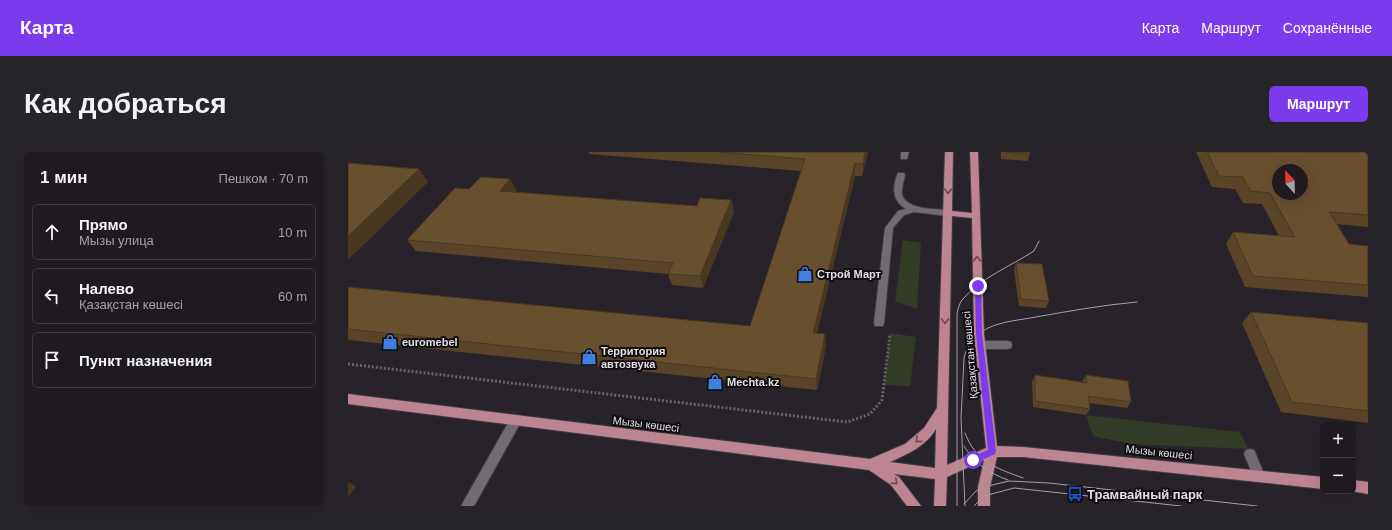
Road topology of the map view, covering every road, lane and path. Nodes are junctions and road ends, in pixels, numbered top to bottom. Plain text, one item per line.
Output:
1 (949, 152) edge
2 (974, 152) edge
3 (900, 174) dead end
4 (914, 209) junction
5 (948, 213) junction
6 (976, 216) junction
7 (879, 323) dead end
8 (890, 333) dead end
9 (980, 345) junction
10 (1007, 345) dead end
11 (348, 364) edge
12 (348, 399) edge
13 (942, 410) junction
14 (516, 420) junction
15 (992, 451) junction
16 (1250, 454) dead end
17 (869, 465) junction
18 (941, 474) junction
19 (1259, 476) junction
20 (1320, 483) edge
21 (1356, 486) edge
22 (1368, 488) edge
23 (467, 506) edge
24 (915, 506) edge
25 (940, 506) edge
26 (984, 506) edge

1 -> 5 main road, Қазақстан көшесі
2 - 6 main road, Қазақстан көшесі
3 - 4 lane
4 - 5 lane
4 - 7 lane
5 - 6 main road
5 -> 13 main road, Қазақстан көшесі
9 -> 6 main road, Қазақстан көшесі
8 - 11 path
9 - 10 lane
9 - 15 main road, Қазақстан көшесі
12 - 14 main road, Мызы көшесі
13 -> 17 main road
13 - 18 main road, Қазақстан көшесі
14 - 17 main road, Мызы көшесі
14 - 23 lane
15 - 18 main road
15 - 19 main road, Мызы көшесі
15 - 26 main road, Қазақстан көшесі
16 - 19 lane
17 - 18 main road, Мызы көшесі
17 -> 24 main road
18 - 25 main road, Қазақстан көшесі
19 - 20 main road, Мызы көшесі
21 - 22 main road

